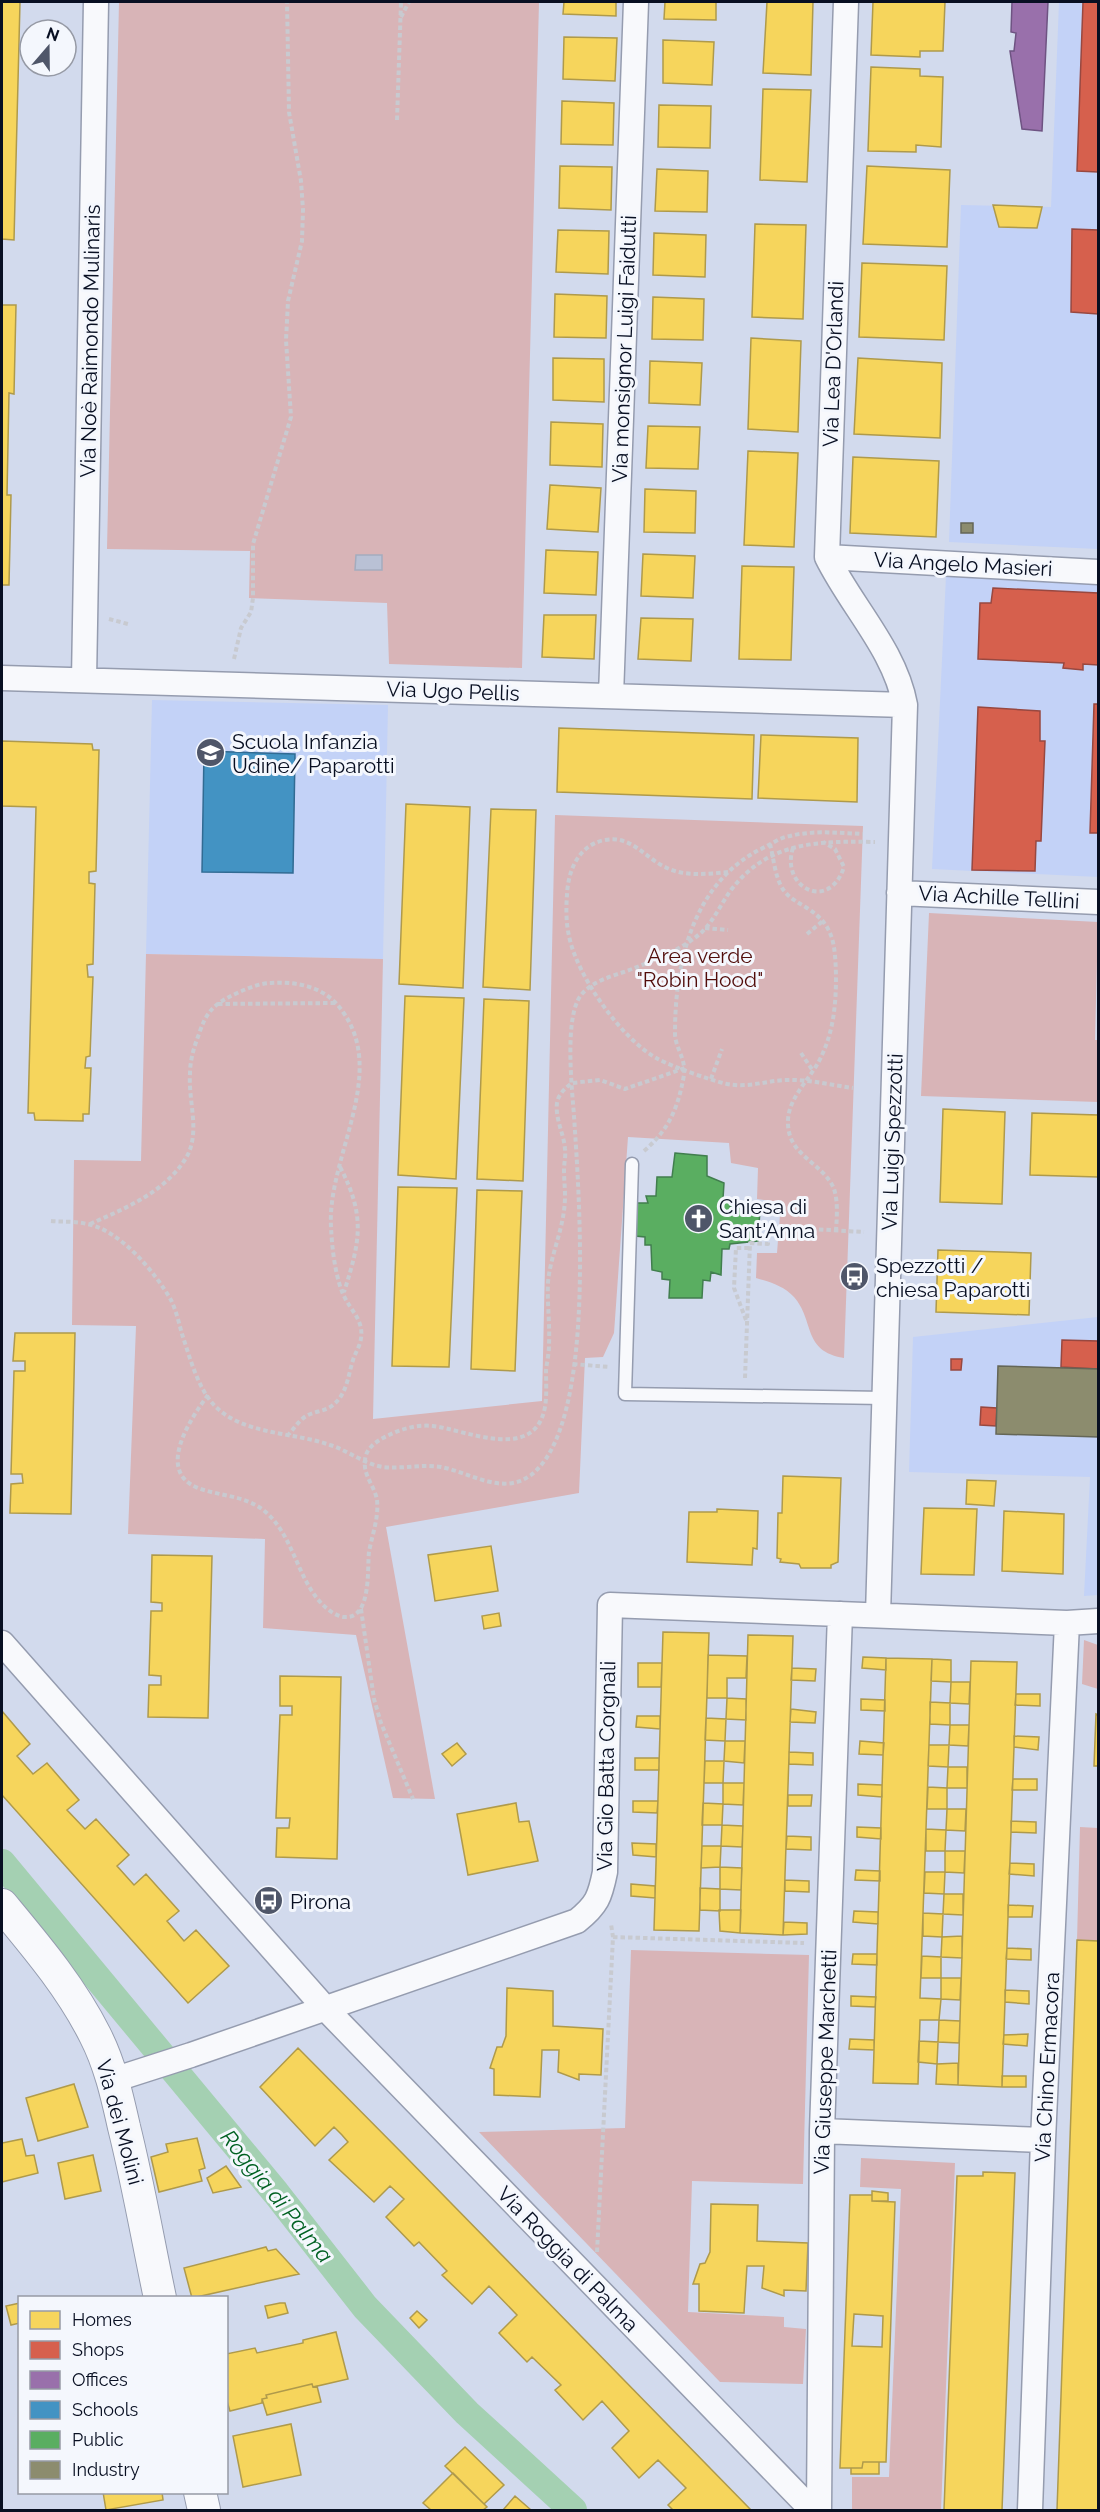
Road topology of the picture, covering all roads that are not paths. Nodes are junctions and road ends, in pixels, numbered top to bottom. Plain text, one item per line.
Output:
1 (96, 2) edge
2 (636, 2) edge
3 (846, 2) edge
4 (826, 557) junction
5 (1098, 572) edge
6 (2, 678) edge
7 (84, 680) junction
8 (611, 696) junction
9 (904, 705) junction
10 (899, 893) junction
11 (1098, 902) edge
12 (632, 1164) road end
13 (884, 1398) junction
14 (840, 1614) junction
15 (878, 1616) junction
16 (1098, 1621) edge
17 (1067, 1623) junction
18 (1098, 1634) edge
19 (2, 1643) edge
20 (2, 1905) edge
21 (324, 2007) junction
22 (121, 2078) junction
23 (822, 2131) junction
24 (1043, 2140) junction
25 (160, 2296) edge
26 (200, 2494) edge
27 (204, 2511) edge
28 (812, 2511) edge
29 (819, 2511) edge
30 (1030, 2511) edge

1 - 7 street, Via Noè Raimondo Mulinaris
2 - 8 street, Via monsignor Luigi Faidutti
3 - 4 street, Via Lea D'Orlandi
4 - 5 street, Via Angelo Masieri
4 - 9 street
6 - 7 street, Via Ugo Pellis
7 - 8 street, Via Ugo Pellis
8 - 9 street, Via Ugo Pellis
9 - 10 street, Via Luigi Spezzotti
10 - 11 street, Via Achille Tellini
10 - 13 street, Via Luigi Spezzotti
12 - 13 lane
13 - 15 street, Via Luigi Spezzotti
14 - 15 street, Via Gio Batta Corgnali
14 - 21 street, Via Gio Batta Corgnali
14 - 23 street, Via Giuseppe Marchetti
15 - 17 street, Via Gio Batta Corgnali
16 - 17 street, Via Gio Batta Corgnali
17 - 18 street, Via Gio Batta Corgnali
17 - 24 street, Via Chino Ermacora
19 - 21 street, Via Roggia di Palma
20 - 22 street, Via dei Molini
21 - 22 street, Via Gio Batta Corgnali
21 - 28 street, Via Roggia di Palma
22 - 25 street, Via dei Molini
23 - 24 street
23 - 29 street, Via Giuseppe Marchetti
24 - 30 street, Via Chino Ermacora
26 - 27 street

